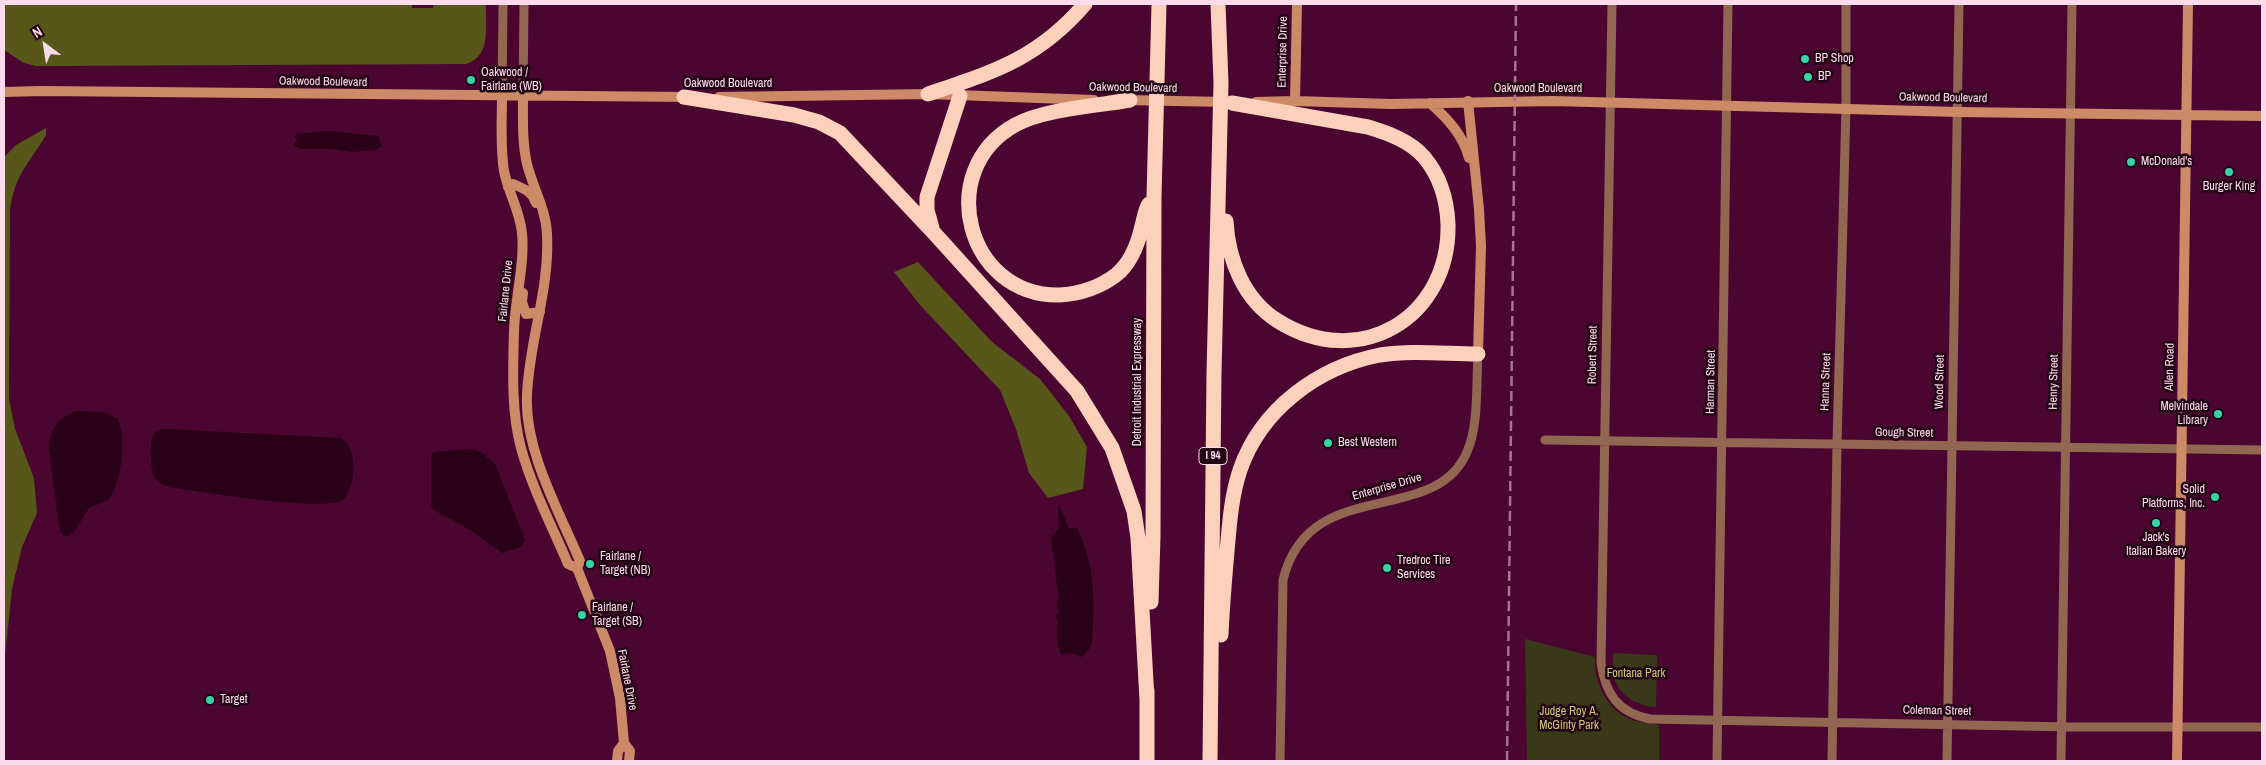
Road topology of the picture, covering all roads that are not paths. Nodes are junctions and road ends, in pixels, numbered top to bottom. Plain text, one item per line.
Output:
1 (502, 4) edge
2 (524, 4) edge
3 (1085, 4) edge
4 (1159, 4) edge
5 (1218, 4) edge
6 (1297, 4) edge
7 (1612, 4) edge
8 (1728, 4) edge
9 (1846, 4) edge
10 (1959, 4) edge
11 (2072, 4) edge
12 (2188, 4) edge
13 (4, 92) edge
14 (928, 94) junction
15 (502, 95) junction
16 (523, 96) junction
17 (960, 96) junction
18 (684, 97) junction
19 (1130, 100) junction
20 (1295, 101) junction
21 (1468, 101) junction
22 (1611, 102) junction
23 (1232, 103) junction
24 (1430, 104) junction
25 (1727, 104) junction
26 (1846, 108) junction
27 (1958, 112) junction
28 (2070, 112) junction
29 (2186, 114) junction
30 (2262, 116) edge
31 (1219, 159) junction
32 (1476, 185) junction
33 (508, 187) junction
34 (1154, 197) junction
35 (935, 234) junction
36 (522, 253) junction
37 (548, 258) junction
38 (540, 312) junction
39 (1478, 354) junction
40 (1546, 440) dead end
41 (1604, 440) junction
42 (1722, 442) junction
43 (1837, 444) junction
44 (1952, 446) junction
45 (2065, 448) junction
46 (2181, 449) junction
47 (2262, 450) edge
48 (577, 568) junction
49 (1147, 700) junction
50 (1616, 703) joint
51 (1718, 720) junction
52 (1833, 722) junction
53 (1948, 723) junction
54 (2062, 726) junction
55 (2177, 727) junction
56 (2262, 727) edge
57 (624, 743) junction
58 (1210, 757) edge
59 (618, 761) edge
60 (629, 761) edge
61 (1147, 761) edge
62 (1280, 761) edge
63 (1717, 761) edge
64 (1832, 761) edge
65 (1947, 761) edge
66 (2061, 761) edge
67 (2177, 761) edge

1 - 15 street, Fairlane Drive
2 - 16 street, Fairlane Drive
3 - 14 highway
4 - 34 highway, Detroit Industrial Expressway
5 - 31 highway, I 94
6 - 20 main road, Enterprise Drive
7 - 22 street, Robert Street
8 - 25 street, Harman Street
9 - 26 street, Hanna Street
10 - 27 street, Wood Street
11 - 28 street, Henry Street
12 - 29 main road, Allen Road
13 - 15 main road, Oakwood Boulevard
14 - 17 main road, Oakwood Boulevard
14 - 18 main road, Oakwood Boulevard
15 - 16 main road, Oakwood Boulevard
15 - 33 main road, Fairlane Drive
16 - 18 main road, Oakwood Boulevard
16 - 37 main road, Fairlane Drive
17 - 19 main road, Oakwood Boulevard
17 - 35 highway
18 - 35 highway
19 - 23 main road, Oakwood Boulevard
19 - 34 highway
20 - 23 main road, Oakwood Boulevard
20 - 24 main road, Oakwood Boulevard
21 - 22 main road, Oakwood Boulevard
21 - 24 main road, Oakwood Boulevard
21 - 32 main road, Enterprise Drive
22 - 25 main road, Oakwood Boulevard
22 - 41 street, Robert Street
23 - 31 highway
24 - 32 main road
25 - 26 main road, Oakwood Boulevard
25 - 42 street, Harman Street
26 - 27 main road, Oakwood Boulevard
26 - 43 street, Hanna Street
27 - 28 main road, Oakwood Boulevard
27 - 44 street, Wood Street
28 - 29 main road, Oakwood Boulevard
28 - 45 street, Henry Street
29 - 30 main road, Oakwood Boulevard
29 - 46 main road, Allen Road
31 - 58 highway, I 94
32 - 39 main road, Enterprise Drive
33 - 36 main road, Fairlane Drive
33 - 37 main road
34 - 49 highway, Detroit Industrial Expressway
35 - 49 highway
36 - 38 main road
36 - 48 main road, Fairlane Drive
37 - 38 main road, Fairlane Drive
38 - 48 main road, Fairlane Drive
39 - 58 highway
39 - 62 street, Enterprise Drive
40 - 41 street, Gough Street
41 - 42 street, Gough Street
41 - 50 street, Robert Street
42 - 43 street, Gough Street
42 - 51 street, Harman Street
43 - 44 street, Gough Street
43 - 52 street, Hanna Street
44 - 45 street, Gough Street
44 - 53 street, Wood Street
45 - 46 street, Gough Street
45 - 54 street, Henry Street
46 - 47 street, Gough Street
46 - 55 main road, Allen Road
48 - 57 main road, Fairlane Drive
49 - 61 highway, Detroit Industrial Expressway
50 - 51 street, Coleman Street
51 - 52 street, Coleman Street
51 - 63 street, Harman Street
52 - 53 street, Coleman Street
52 - 64 street, Hanna Street
53 - 54 street, Coleman Street
53 - 65 street, Wood Street
54 - 55 street, Coleman Street
54 - 66 street, Henry Street
55 - 56 street, Coleman Street
55 - 67 main road, Allen Road
57 - 59 main road, Fairlane Drive
57 - 60 main road, Fairlane Drive

